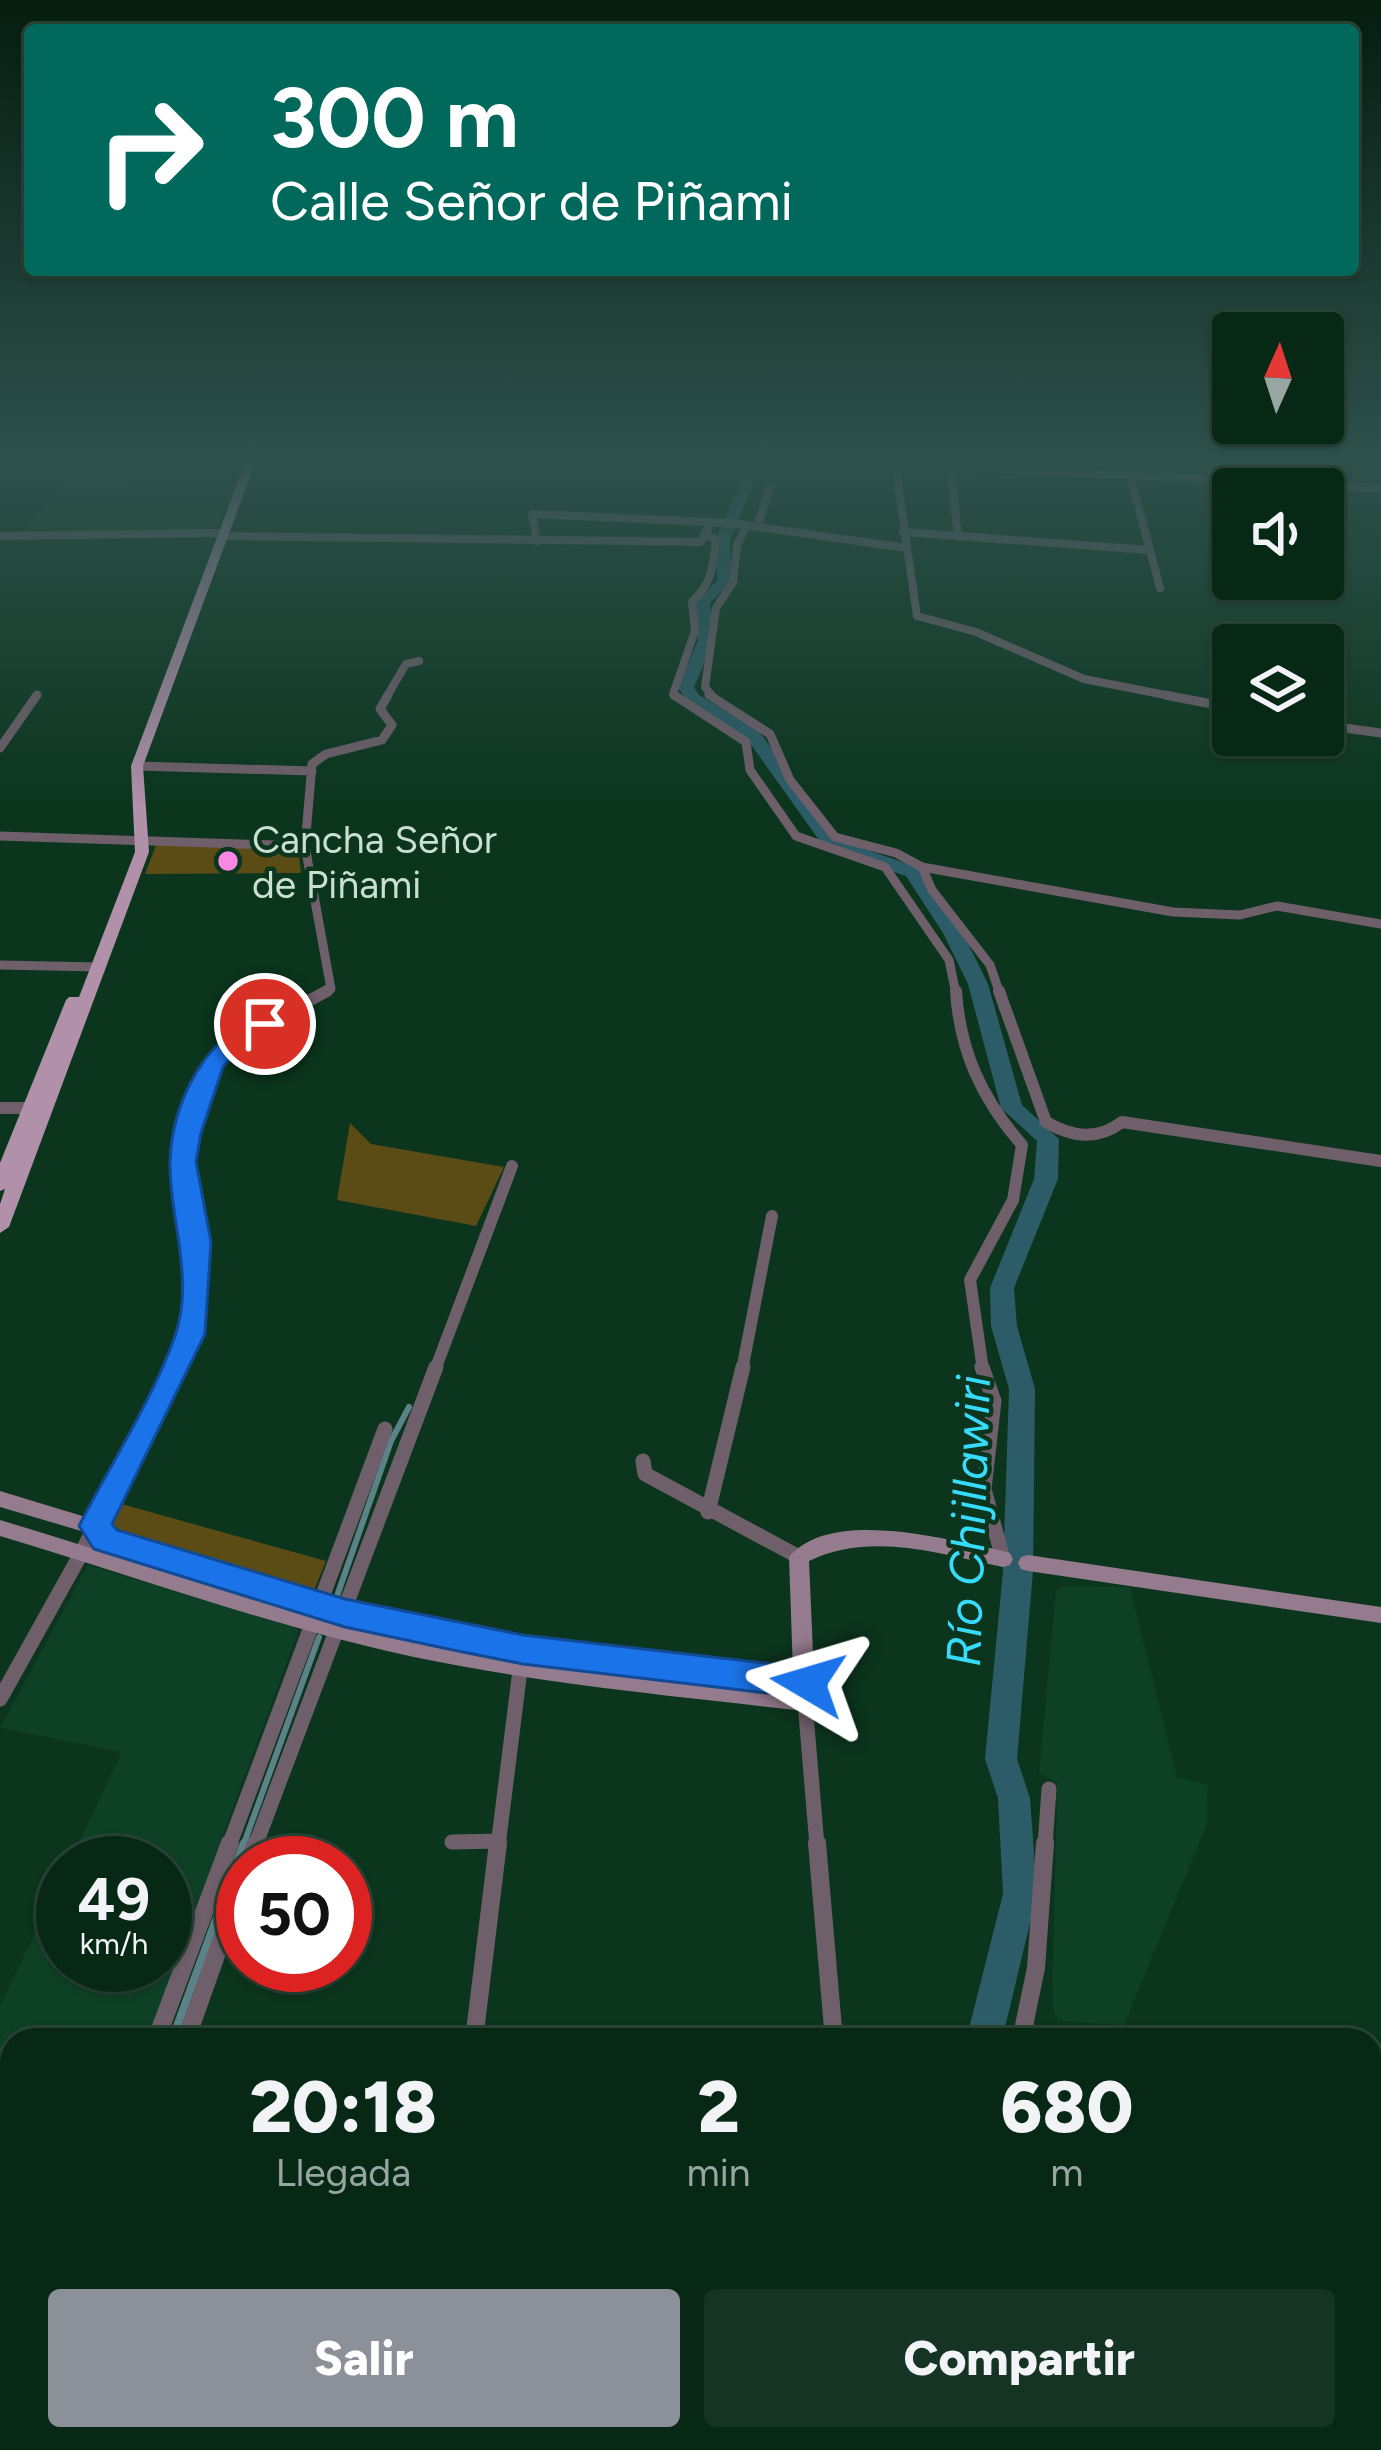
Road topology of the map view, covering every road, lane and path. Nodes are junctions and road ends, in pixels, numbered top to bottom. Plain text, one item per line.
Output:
1 (208, 577) edge
2 (714, 577) edge
3 (734, 577) edge
4 (911, 577) edge
5 (1157, 577) edge
6 (1160, 588) dead end
7 (419, 661) dead end
8 (37, 695) dead end
9 (1212, 704) edge
10 (1344, 727) edge
11 (1381, 733) edge
12 (0, 748) edge
13 (137, 766) junction
14 (312, 771) junction
15 (0, 836) edge
16 (140, 842) junction
17 (305, 846) junction
18 (922, 867) junction
19 (1381, 924) edge
20 (0, 964) edge
21 (93, 967) junction
22 (0, 1108) edge
23 (39, 1108) junction
24 (1381, 1161) edge
25 (512, 1166) dead end
26 (0, 1185) edge
27 (772, 1216) dead end
28 (0, 1227) edge
29 (385, 1429) dead end
30 (643, 1462) dead end
31 (0, 1499) edge
32 (707, 1512) junction
33 (95, 1526) junction
34 (0, 1528) edge
35 (82, 1552) junction
36 (799, 1558) junction
37 (1003, 1559) joint
38 (1028, 1563) dead end
39 (1381, 1615) edge
40 (328, 1618) junction
41 (522, 1659) junction
42 (0, 1661) edge
43 (20, 1663) junction
44 (807, 1692) junction
45 (0, 1699) edge
46 (1049, 1789) dead end
47 (258, 1836) edge
48 (499, 1841) junction
49 (452, 1842) dead end
50 (216, 1955) edge
51 (160, 2028) edge
52 (190, 2028) edge
53 (476, 2028) edge
54 (833, 2028) edge
55 (1023, 2028) edge

1 - 13 main road
2 - 37 street
3 - 18 street
4 - 9 street
5 - 6 street
7 - 14 street
8 - 12 street
10 - 11 street
13 - 14 street
13 - 16 main road
14 - 17 street
15 - 16 street
16 - 17 street
16 - 21 main road
17 - 33 street
18 - 19 street
18 - 24 street
20 - 21 street
21 - 23 main road
22 - 23 street
23 - 26 main road
23 - 28 main road
25 - 40 street
27 - 32 street
29 - 40 street
30 - 32 street
31 - 33 main road
32 - 36 street
33 - 35 street
33 - 40 main road
34 - 35 main road
35 - 40 main road
35 - 43 street
36 - 37 main road
36 - 44 main road
38 - 39 main road
40 - 41 main road
40 - 47 street
40 - 51 street
41 - 44 main road
41 - 48 street
42 - 43 street
43 - 45 street
44 - 54 street
46 - 55 street
48 - 49 street
48 - 53 street
50 - 52 street

